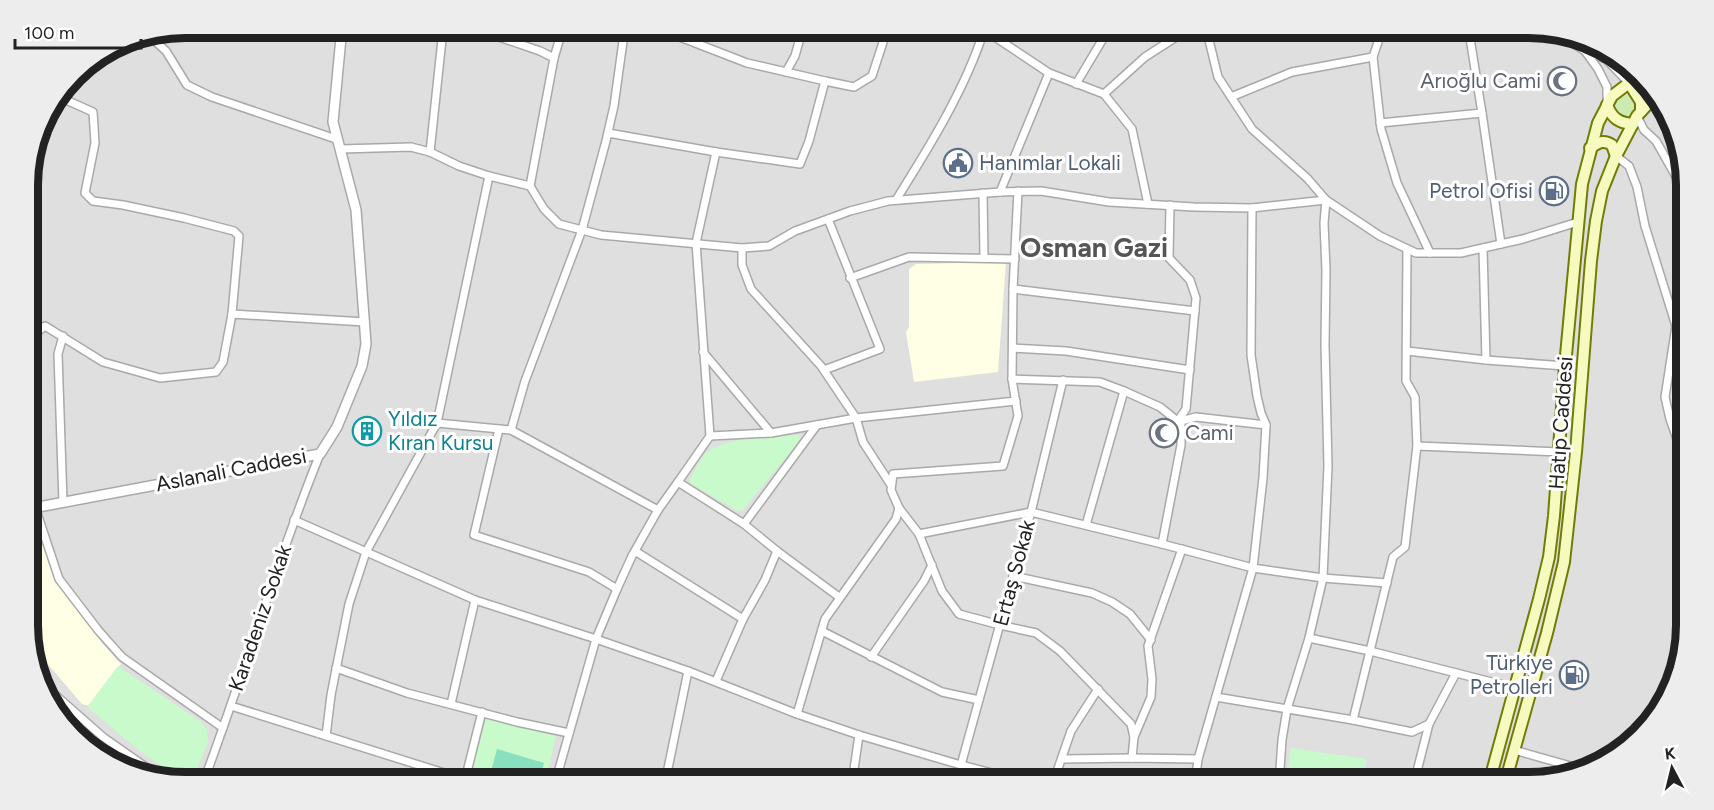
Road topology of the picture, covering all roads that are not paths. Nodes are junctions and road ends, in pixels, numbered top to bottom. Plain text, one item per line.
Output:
1 (341, 38) edge
2 (442, 38) edge
3 (502, 38) edge
4 (560, 38) edge
5 (623, 38) edge
6 (682, 38) edge
7 (800, 38) edge
8 (884, 38) edge
9 (978, 38) edge
10 (998, 38) edge
11 (1104, 38) edge
12 (1174, 38) edge
13 (1208, 38) edge
14 (1379, 38) edge
15 (1470, 38) edge
16 (155, 41) edge
17 (1575, 45) edge
18 (1585, 51) junction
19 (1373, 57) junction
20 (554, 58) junction
21 (1606, 59) joint
22 (786, 72) junction
23 (1049, 73) junction
24 (825, 81) junction
25 (1633, 81) edge
26 (1629, 83) junction
27 (1077, 84) junction
28 (1104, 94) junction
29 (1231, 98) junction
30 (65, 99) edge
31 (1650, 102) edge
32 (1607, 105) junction
33 (1482, 113) junction
34 (1637, 117) junction
35 (1380, 123) junction
36 (608, 133) junction
37 (336, 139) junction
38 (1590, 148) junction
39 (340, 149) junction
40 (430, 152) junction
41 (716, 152) junction
42 (1616, 156) junction
43 (1675, 174) edge
44 (489, 176) junction
45 (530, 186) junction
46 (1018, 191) junction
47 (1000, 192) junction
48 (983, 193) junction
49 (896, 200) junction
50 (1326, 200) junction
51 (1148, 204) junction
52 (1170, 206) junction
53 (1252, 208) junction
54 (828, 219) junction
55 (1578, 222) junction
56 (582, 230) junction
57 (696, 243) junction
58 (1501, 244) junction
59 (742, 248) junction
60 (1483, 248) junction
61 (1407, 249) junction
62 (1430, 253) junction
63 (984, 257) junction
64 (1015, 259) junction
65 (850, 278) junction
66 (1013, 289) junction
67 (1195, 311) junction
68 (232, 314) junction
69 (365, 322) junction
70 (1676, 323) edge
71 (38, 331) edge
72 (1676, 332) edge
73 (63, 336) junction
74 (1013, 348) junction
75 (1407, 351) junction
76 (703, 352) junction
77 (1486, 360) junction
78 (1565, 366) junction
79 (824, 370) junction
80 (1190, 370) junction
81 (1012, 379) junction
82 (1063, 381) junction
83 (1124, 391) junction
84 (1016, 401) junction
85 (856, 417) junction
86 (1177, 422) junction
87 (437, 423) junction
88 (817, 425) junction
89 (1266, 425) junction
90 (499, 429) junction
91 (511, 430) junction
92 (771, 433) junction
93 (710, 436) junction
94 (1676, 436) edge
95 (1417, 446) junction
96 (1559, 452) junction
97 (320, 454) junction
98 (678, 482) junction
99 (891, 485) junction
100 (63, 502) junction
101 (38, 507) edge
102 (899, 508) junction
103 (658, 510) junction
104 (1031, 512) junction
105 (294, 520) junction
106 (38, 524) edge
107 (744, 524) junction
108 (1086, 525) junction
109 (919, 534) junction
110 (1162, 544) junction
111 (1182, 549) junction
112 (635, 550) junction
113 (777, 551) junction
114 (366, 552) junction
115 (932, 565) junction
116 (1253, 568) junction
117 (1013, 576) junction
118 (1323, 578) junction
119 (1387, 583) junction
120 (617, 589) junction
121 (839, 597) junction
122 (475, 600) junction
123 (743, 619) junction
124 (1000, 625) junction
125 (822, 631) junction
126 (1310, 638) junction
127 (596, 639) junction
128 (1151, 640) junction
129 (1370, 651) junction
130 (871, 657) junction
131 (336, 668) junction
132 (687, 671) junction
133 (1456, 673) junction
134 (716, 681) junction
135 (1515, 688) junction
136 (1098, 689) junction
137 (55, 695) edge
138 (1216, 697) junction
139 (979, 700) junction
140 (451, 704) junction
141 (231, 706) junction
142 (1287, 709) junction
143 (482, 712) junction
144 (797, 714) junction
145 (1353, 720) junction
146 (1429, 724) junction
147 (223, 728) junction
148 (569, 733) junction
149 (859, 735) junction
150 (326, 736) junction
151 (1134, 737) junction
152 (1514, 750) junction
153 (1132, 758) junction
154 (1062, 759) junction
155 (1198, 759) junction
156 (961, 765) junction
157 (1572, 766) edge
158 (147, 768) edge
159 (207, 772) edge
160 (440, 772) edge
161 (467, 772) edge
162 (558, 772) edge
163 (668, 772) edge
164 (854, 772) edge
165 (988, 772) edge
166 (1057, 772) edge
167 (1196, 772) edge
168 (1280, 772) edge
169 (1417, 772) edge
170 (1492, 772) edge
171 (1508, 772) edge

1 - 37 street, Aslanali Caddesi
2 - 40 street
3 - 20 street
4 - 20 street
5 - 36 street
6 - 22 street
7 - 22 street
8 - 24 street
9 - 49 street
10 - 23 street
11 - 27 street
12 - 28 street
13 - 29 street
14 - 19 street
15 - 33 street
16 - 37 street
17 - 18 street
18 - 21 street
18 - 32 street
19 - 29 street
19 - 35 street
20 - 45 street
21 - 26 street
22 - 24 street
23 - 27 street
23 - 47 street
24 - 41 street
25 - 26 main road, Hatıp Caddesi
26 - 32 main road, Hatıp Caddesi
26 - 34 main road
27 - 28 street
28 - 51 street
29 - 50 street
30 - 68 street
31 - 34 main road, Hatıp Caddesi
32 - 34 main road
32 - 38 main road, Hatıp Caddesi
33 - 35 street
33 - 58 street
34 - 42 main road, Hatıp Caddesi
34 - 43 street
35 - 62 street
36 - 41 street
36 - 56 street
37 - 39 street, Aslanali Caddesi
38 - 42 main road
38 - 55 main road, Hatıp Caddesi
39 - 40 street
39 - 69 street, Aslanali Caddesi
40 - 44 street
41 - 57 street
42 - 70 street
42 - 152 main road, Hatıp Caddesi
44 - 45 street
44 - 87 street
45 - 56 street
46 - 47 street
46 - 51 street
46 - 64 street
47 - 48 street
48 - 49 street
48 - 63 street
49 - 54 street
50 - 53 street
50 - 61 street
50 - 118 street
51 - 52 street
52 - 53 street
52 - 67 street
53 - 89 street
54 - 59 street
54 - 65 street
55 - 58 street
55 - 78 main road, Hatıp Caddesi
56 - 57 street
56 - 91 street
57 - 59 street
57 - 76 street
58 - 60 street
59 - 79 street
60 - 62 street
60 - 77 street
61 - 62 street
61 - 75 street
63 - 64 street
63 - 65 street
64 - 66 street
65 - 79 street
66 - 67 street
66 - 74 street
67 - 80 street
68 - 69 street
68 - 73 street
69 - 97 street, Aslanali Caddesi
71 - 73 street
72 - 94 street
73 - 100 street
74 - 80 street
74 - 81 street
75 - 77 street
75 - 95 street
76 - 92 street
76 - 93 street
77 - 78 street
78 - 96 main road, Hatıp Caddesi
79 - 85 street
80 - 86 street
81 - 82 street
81 - 84 street
82 - 83 street
82 - 104 street, Ertaş Sokak
83 - 86 street
83 - 108 street
84 - 85 street
84 - 99 street
85 - 88 street
85 - 99 street
86 - 89 street
86 - 110 street
87 - 90 street
87 - 114 street
88 - 92 street
88 - 107 street
89 - 116 street
90 - 91 street
90 - 120 street
91 - 103 street
92 - 93 street
93 - 98 street
95 - 96 street
95 - 119 street
96 - 135 main road, Hatıp Caddesi
97 - 100 street, Aslanali Caddesi
97 - 105 street, Karadeniz Sokak
98 - 103 street
98 - 107 street
99 - 102 street
100 - 101 street, Aslanali Caddesi
102 - 109 street
102 - 121 street
103 - 112 street
104 - 108 street
104 - 109 street
104 - 117 street, Ertaş Sokak
105 - 114 street
105 - 141 street, Karadeniz Sokak
106 - 147 street
107 - 113 street
108 - 110 street
109 - 115 street
110 - 111 street
111 - 116 street
111 - 128 street
112 - 120 street
112 - 123 street
113 - 121 street
113 - 123 street
114 - 122 street
114 - 131 street
115 - 124 street
115 - 130 street
116 - 118 street
116 - 138 street
117 - 124 street, Ertaş Sokak
117 - 128 street
118 - 119 street
118 - 126 street
119 - 129 street
120 - 127 street
121 - 125 street
122 - 127 street
122 - 140 street
123 - 134 street
124 - 136 street
124 - 139 street, Ertaş Sokak
125 - 130 street
125 - 144 street
126 - 129 street
126 - 142 street
127 - 132 street
127 - 148 street
128 - 151 street
129 - 133 street
129 - 145 street
130 - 139 street
131 - 140 street
131 - 150 street
132 - 134 street
132 - 163 street
133 - 135 street
133 - 146 street
134 - 144 street
135 - 170 main road, Hatıp Caddesi
136 - 151 street
136 - 154 street
137 - 158 street
138 - 142 street
138 - 155 street
139 - 156 street, Ertaş Sokak
140 - 143 street
141 - 147 street, Karadeniz Sokak
141 - 150 street
142 - 145 street
142 - 168 street
143 - 148 street
143 - 161 street
144 - 149 street
145 - 146 street
146 - 169 street
147 - 159 street, Karadeniz Sokak
148 - 162 street
149 - 156 street
149 - 164 street
150 - 160 street
151 - 153 street
152 - 157 street
152 - 171 main road, Hatıp Caddesi
153 - 154 street
153 - 155 street
154 - 166 street
155 - 167 street
156 - 165 street

